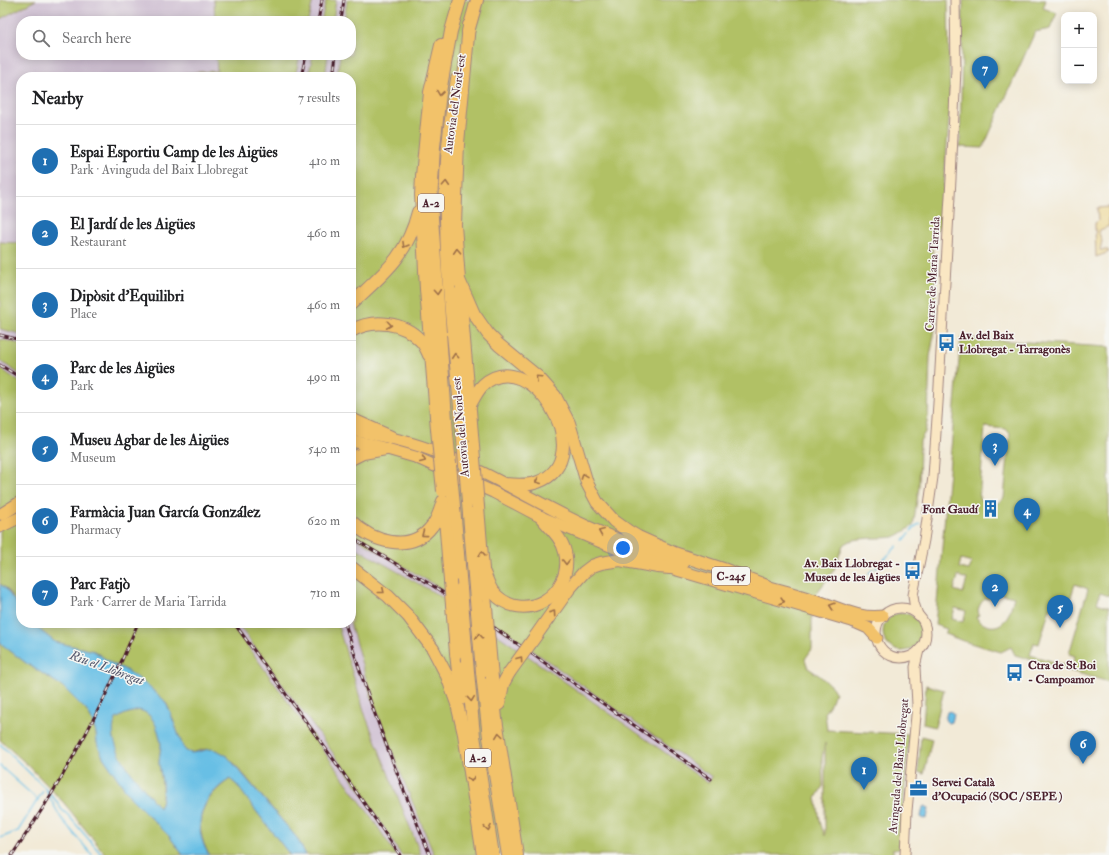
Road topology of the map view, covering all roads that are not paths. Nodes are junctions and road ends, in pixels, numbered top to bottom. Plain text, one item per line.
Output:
1 (453, 0) edge
2 (460, 0) edge
3 (477, 0) edge
4 (955, 0) edge
5 (469, 26) junction
6 (421, 195) junction
7 (459, 280) junction
8 (356, 299) edge
9 (356, 329) edge
10 (431, 361) junction
11 (466, 407) junction
12 (440, 408) junction
13 (558, 409) junction
14 (356, 421) edge
15 (564, 424) junction
16 (356, 431) edge
17 (391, 437) junction
18 (356, 442) edge
19 (469, 442) junction
20 (386, 449) junction
21 (356, 456) edge
22 (505, 484) junction
23 (446, 496) junction
24 (473, 504) junction
25 (16, 506) edge
26 (1, 514) edge
27 (541, 517) junction
28 (16, 520) edge
29 (356, 525) edge
30 (0, 527) edge
31 (670, 568) junction
32 (356, 571) edge
33 (484, 573) junction
34 (767, 586) junction
35 (913, 594) junction
36 (901, 608) junction
37 (918, 614) junction
38 (883, 616) junction
39 (877, 638) junction
40 (919, 650) junction
41 (900, 657) junction
42 (916, 679) junction
43 (496, 719) junction
44 (464, 734) junction
45 (483, 855) edge
46 (493, 855) edge
47 (508, 855) edge
48 (517, 855) edge
49 (905, 855) edge

1 - 6 highway
2 -> 12 highway, Autovia del Nord-est / A-2
3 - 5 highway, Autovia del Nord-est / A-2
4 - 35 main road, Carrer de Maria Tarrida
7 -> 5 highway
11 -> 5 highway, Autovia del Nord-est / A-2
6 -> 8 highway
6 - 10 highway
7 - 11 highway
13 -> 7 highway
9 -> 10 highway
10 - 12 highway
11 - 13 highway
11 - 19 highway
11 - 19 highway, Autovia del Nord-est / A-2
12 - 23 highway, Autovia del Nord-est / A-2, bridge
13 - 15 highway
14 - 17 highway
15 -> 22 highway
34 -> 15 highway
16 - 17 highway, C-245
17 - 22 highway, C-245
18 - 20 highway, C-245
19 - 24 highway, Autovia del Nord-est / A-2, bridge
20 - 21 highway
20 -> 27 highway, C-245
34 -> 22 highway, C-245
23 -> 29 highway
23 - 44 highway, bridge
23 -> 46 highway, Autovia del Nord-est / A-2, bridge
33 -> 24 highway
47 -> 24 highway, Autovia del Nord-est / A-2, bridge
25 - 26 highway
27 - 31 highway, C-245
27 -> 33 highway
28 - 30 highway
31 -> 39 highway, C-245
43 -> 31 highway, bridge
32 -> 44 highway
33 - 43 highway, bridge
38 -> 34 highway, C-245
35 - 36 main road
35 - 37 main road
36 - 37 main road
36 - 38 main road
37 - 40 main road
38 - 39 main road
39 - 41 main road
40 - 41 main road
40 - 42 main road, Avinguda del Baix Llobregat
41 - 42 main road
42 - 49 main road, Avinguda del Baix Llobregat
48 -> 43 highway
44 -> 45 highway

